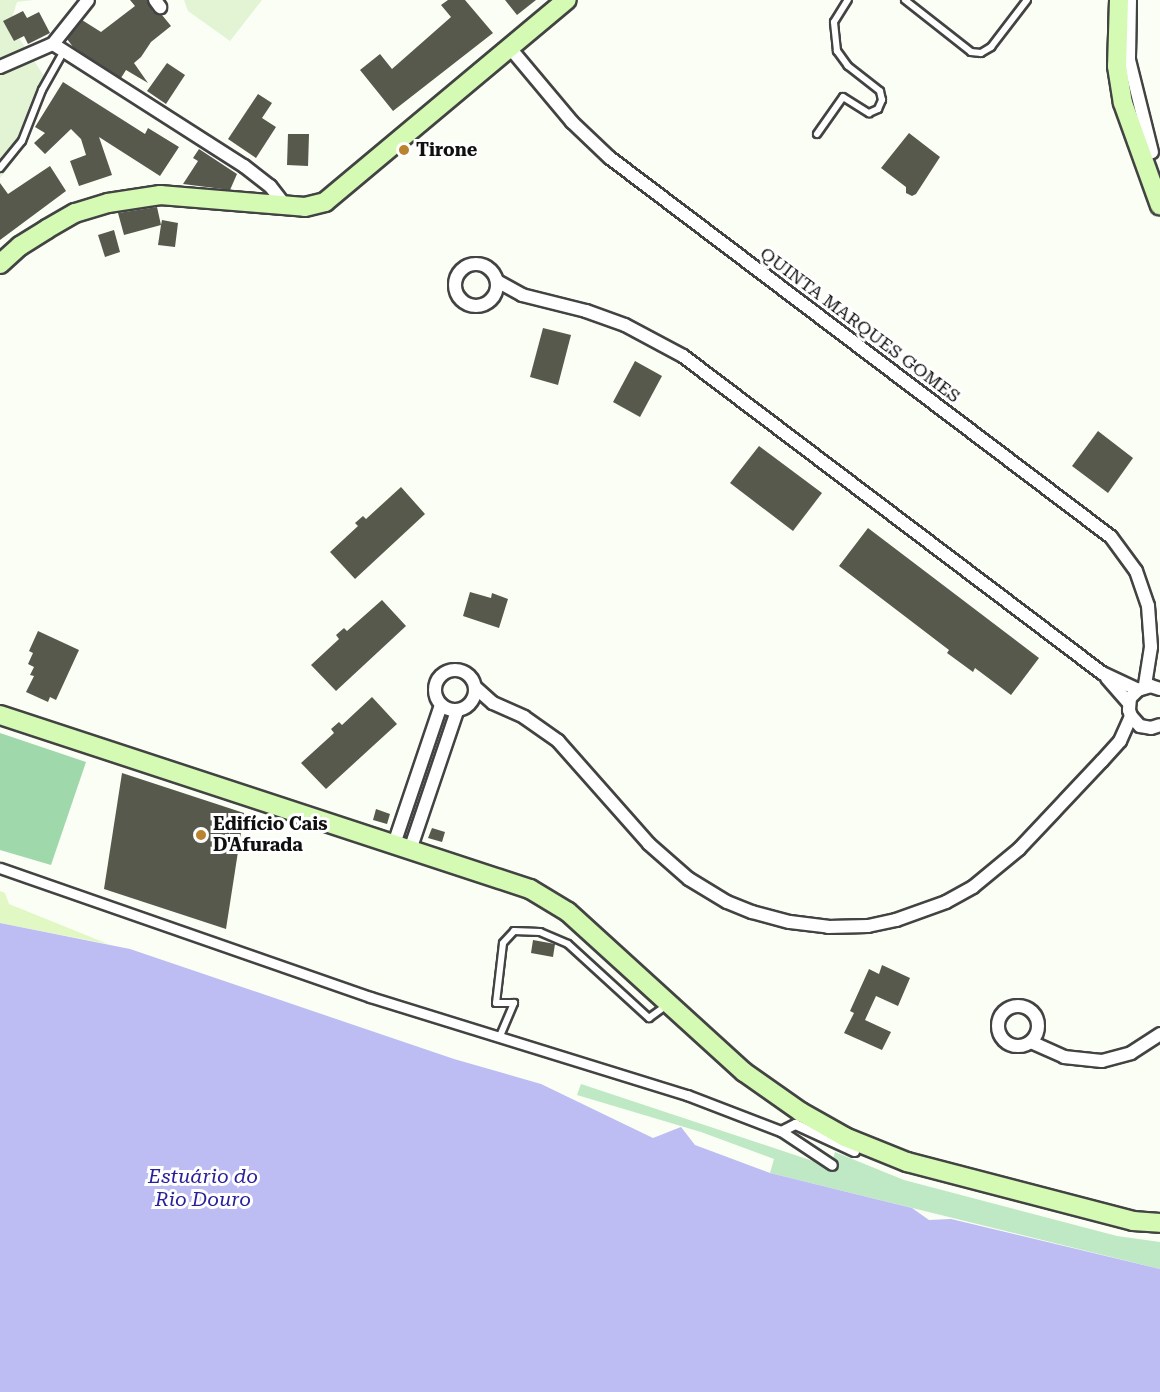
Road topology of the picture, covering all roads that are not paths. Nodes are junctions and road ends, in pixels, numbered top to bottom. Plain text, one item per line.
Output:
1 (88, 0) edge
2 (567, 0) edge
3 (848, 0) edge
4 (905, 0) edge
5 (1027, 0) edge
6 (1119, 0) edge
7 (1130, 0) edge
8 (53, 44) junction
9 (510, 48) junction
10 (64, 51) junction
11 (0, 67) edge
12 (817, 134) dead end
13 (1150, 151) edge
14 (0, 168) edge
15 (284, 204) junction
16 (1160, 206) edge
17 (0, 264) edge
18 (497, 281) junction
19 (522, 295) junction
20 (493, 297) junction
21 (1102, 673) junction
22 (475, 687) junction
23 (1150, 688) edge
24 (493, 703) junction
25 (1129, 703) junction
26 (441, 705) junction
27 (469, 705) junction
28 (457, 711) junction
29 (0, 715) edge
30 (1131, 716) junction
31 (1156, 728) edge
32 (1120, 741) junction
33 (402, 847) junction
34 (0, 868) edge
35 (668, 1004) junction
36 (1160, 1034) edge
37 (500, 1036) junction
38 (1031, 1042) dead end
39 (781, 1131) junction
40 (854, 1151) dead end
41 (832, 1165) dead end
42 (1160, 1223) edge

1 - 8 street
2 - 9 main road
3 - 12 lane
4 - 5 lane
6 - 13 main road
7 - 13 street
8 - 10 street
8 - 11 street
9 - 15 main road
9 - 23 street, QUINTA MARQUES GOMES
10 - 14 lane
10 - 15 street
13 - 16 main road
15 - 17 main road
18 - 19 street
18 - 20 street
18 - 20 street
19 - 20 street
19 - 21 street
21 - 23 street
21 - 25 street
22 - 24 street
22 - 26 street
22 - 27 street
23 - 25 street
24 - 27 street
24 - 32 street
25 - 30 street
26 - 28 street
26 - 33 street
27 - 28 street
28 - 33 street
29 - 33 main road
30 - 31 street
30 - 32 street
31 - 32 street
33 - 35 main road
34 - 37 street
35 - 37 lane
35 - 42 main road
36 - 38 street
37 - 39 street
39 - 40 street
39 - 41 street

